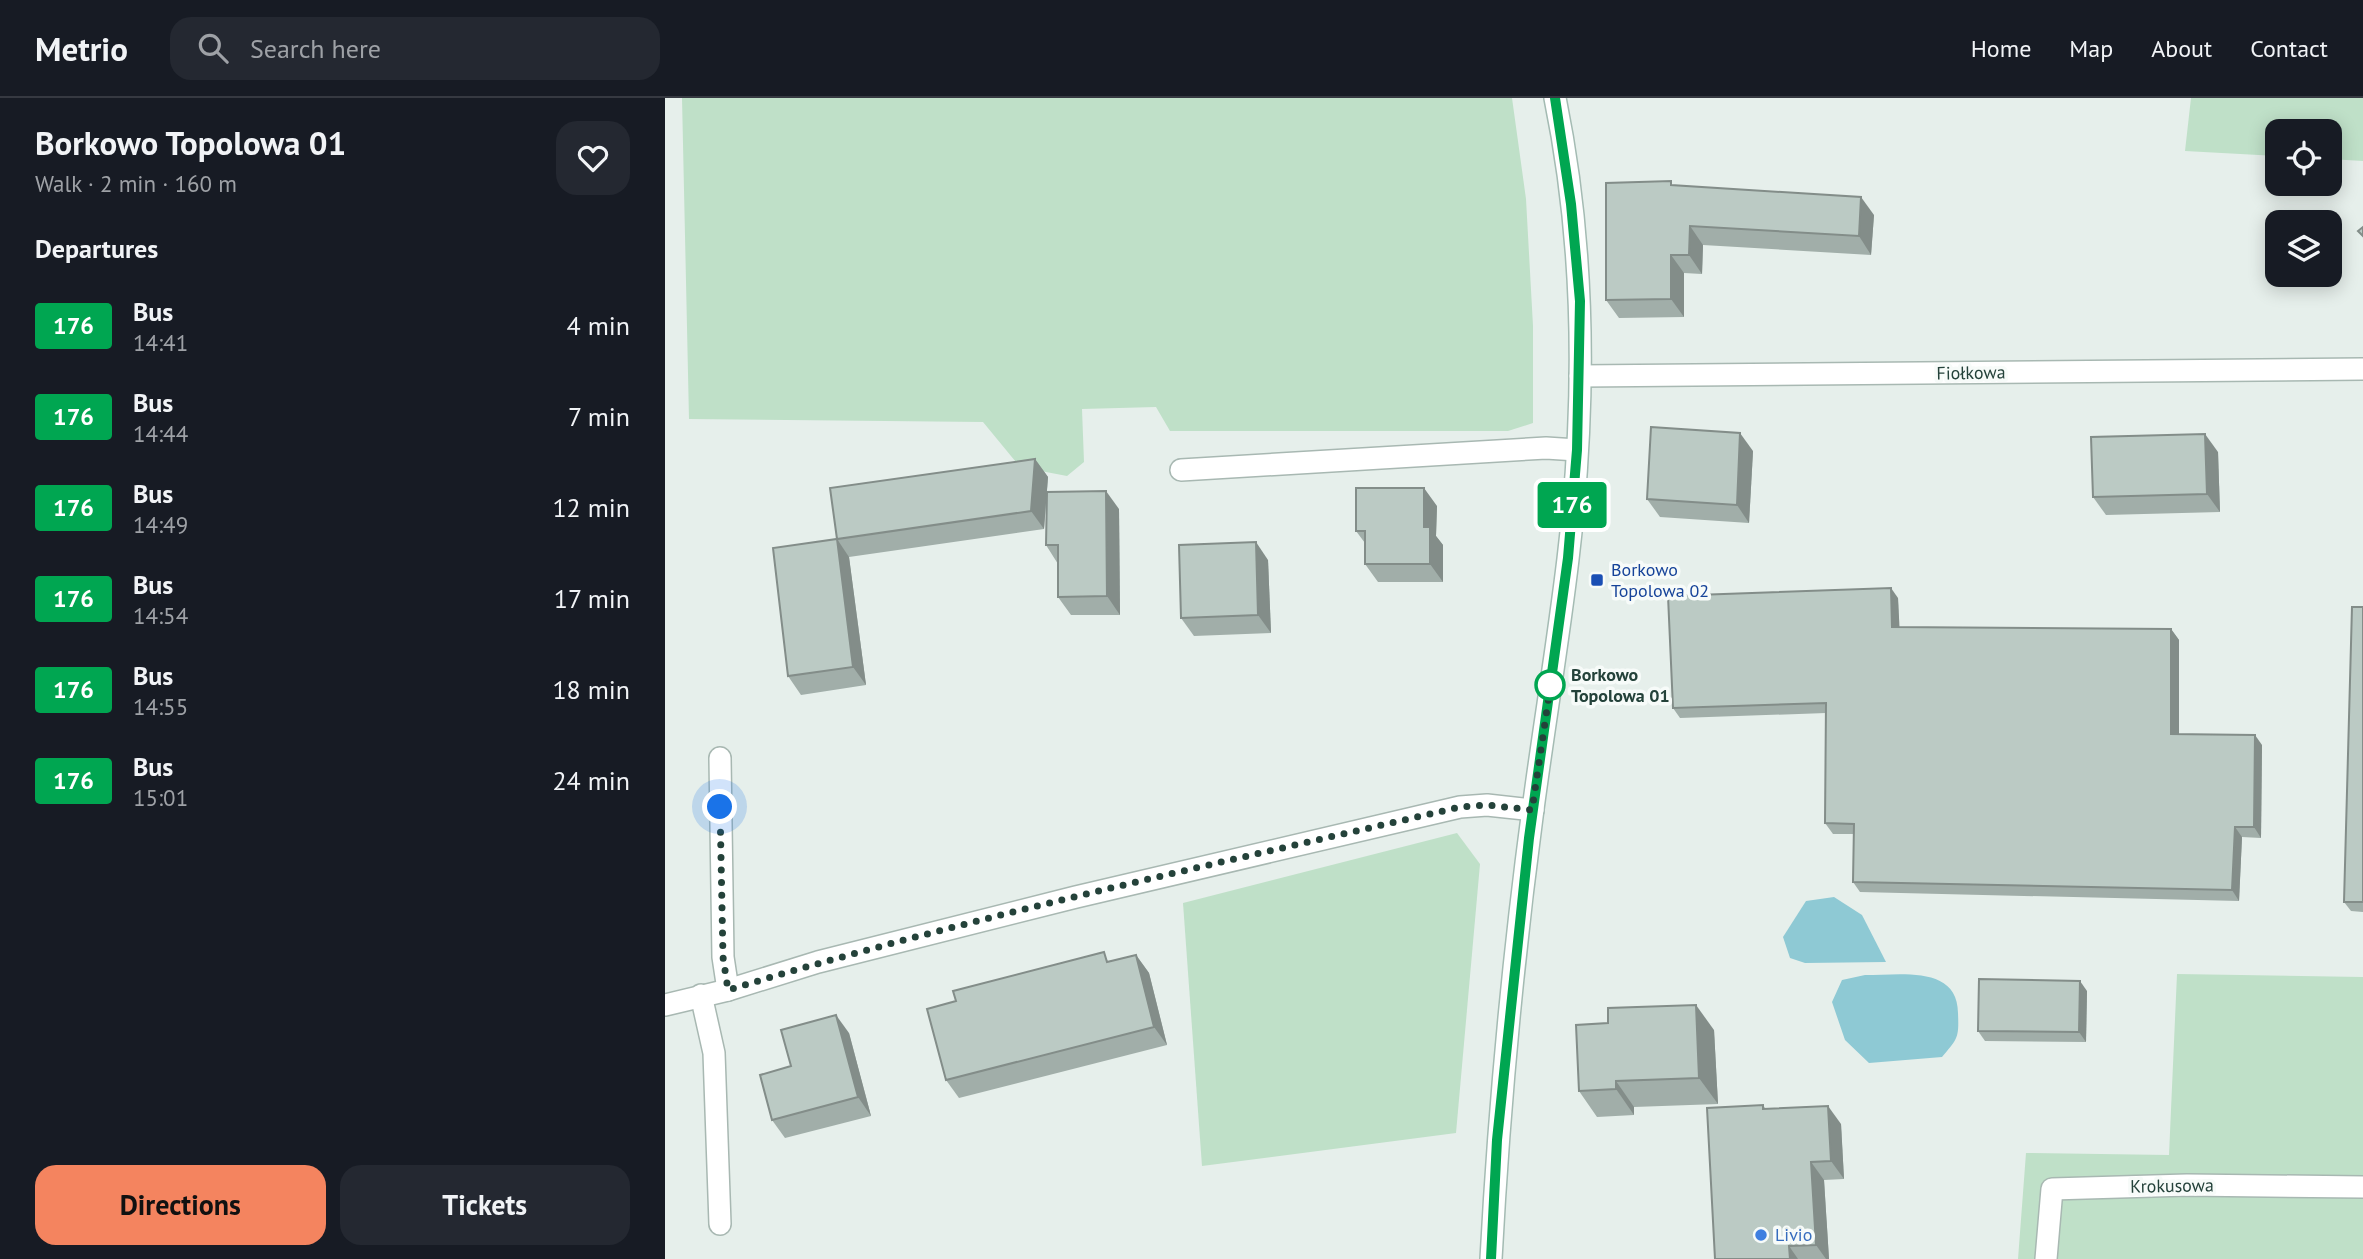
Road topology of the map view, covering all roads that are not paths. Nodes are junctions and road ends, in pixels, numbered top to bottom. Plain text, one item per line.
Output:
1 (1555, 98) edge
2 (2363, 369) edge
3 (1580, 376) junction
4 (1577, 450) junction
5 (1181, 470) dead end
6 (720, 758) dead end
7 (1532, 810) junction
8 (728, 990) junction
9 (701, 995) junction
10 (665, 1005) edge
11 (2363, 1187) edge
12 (720, 1224) dead end
13 (1491, 1259) edge
14 (2046, 1259) edge

1 - 3 street
2 - 3 street, Fiołkowa
3 - 4 street
4 - 5 street
4 - 7 street
6 - 8 street
7 - 8 street
7 - 13 street
8 - 9 street
9 - 10 street
9 - 12 street
11 - 14 street, Krokusowa

